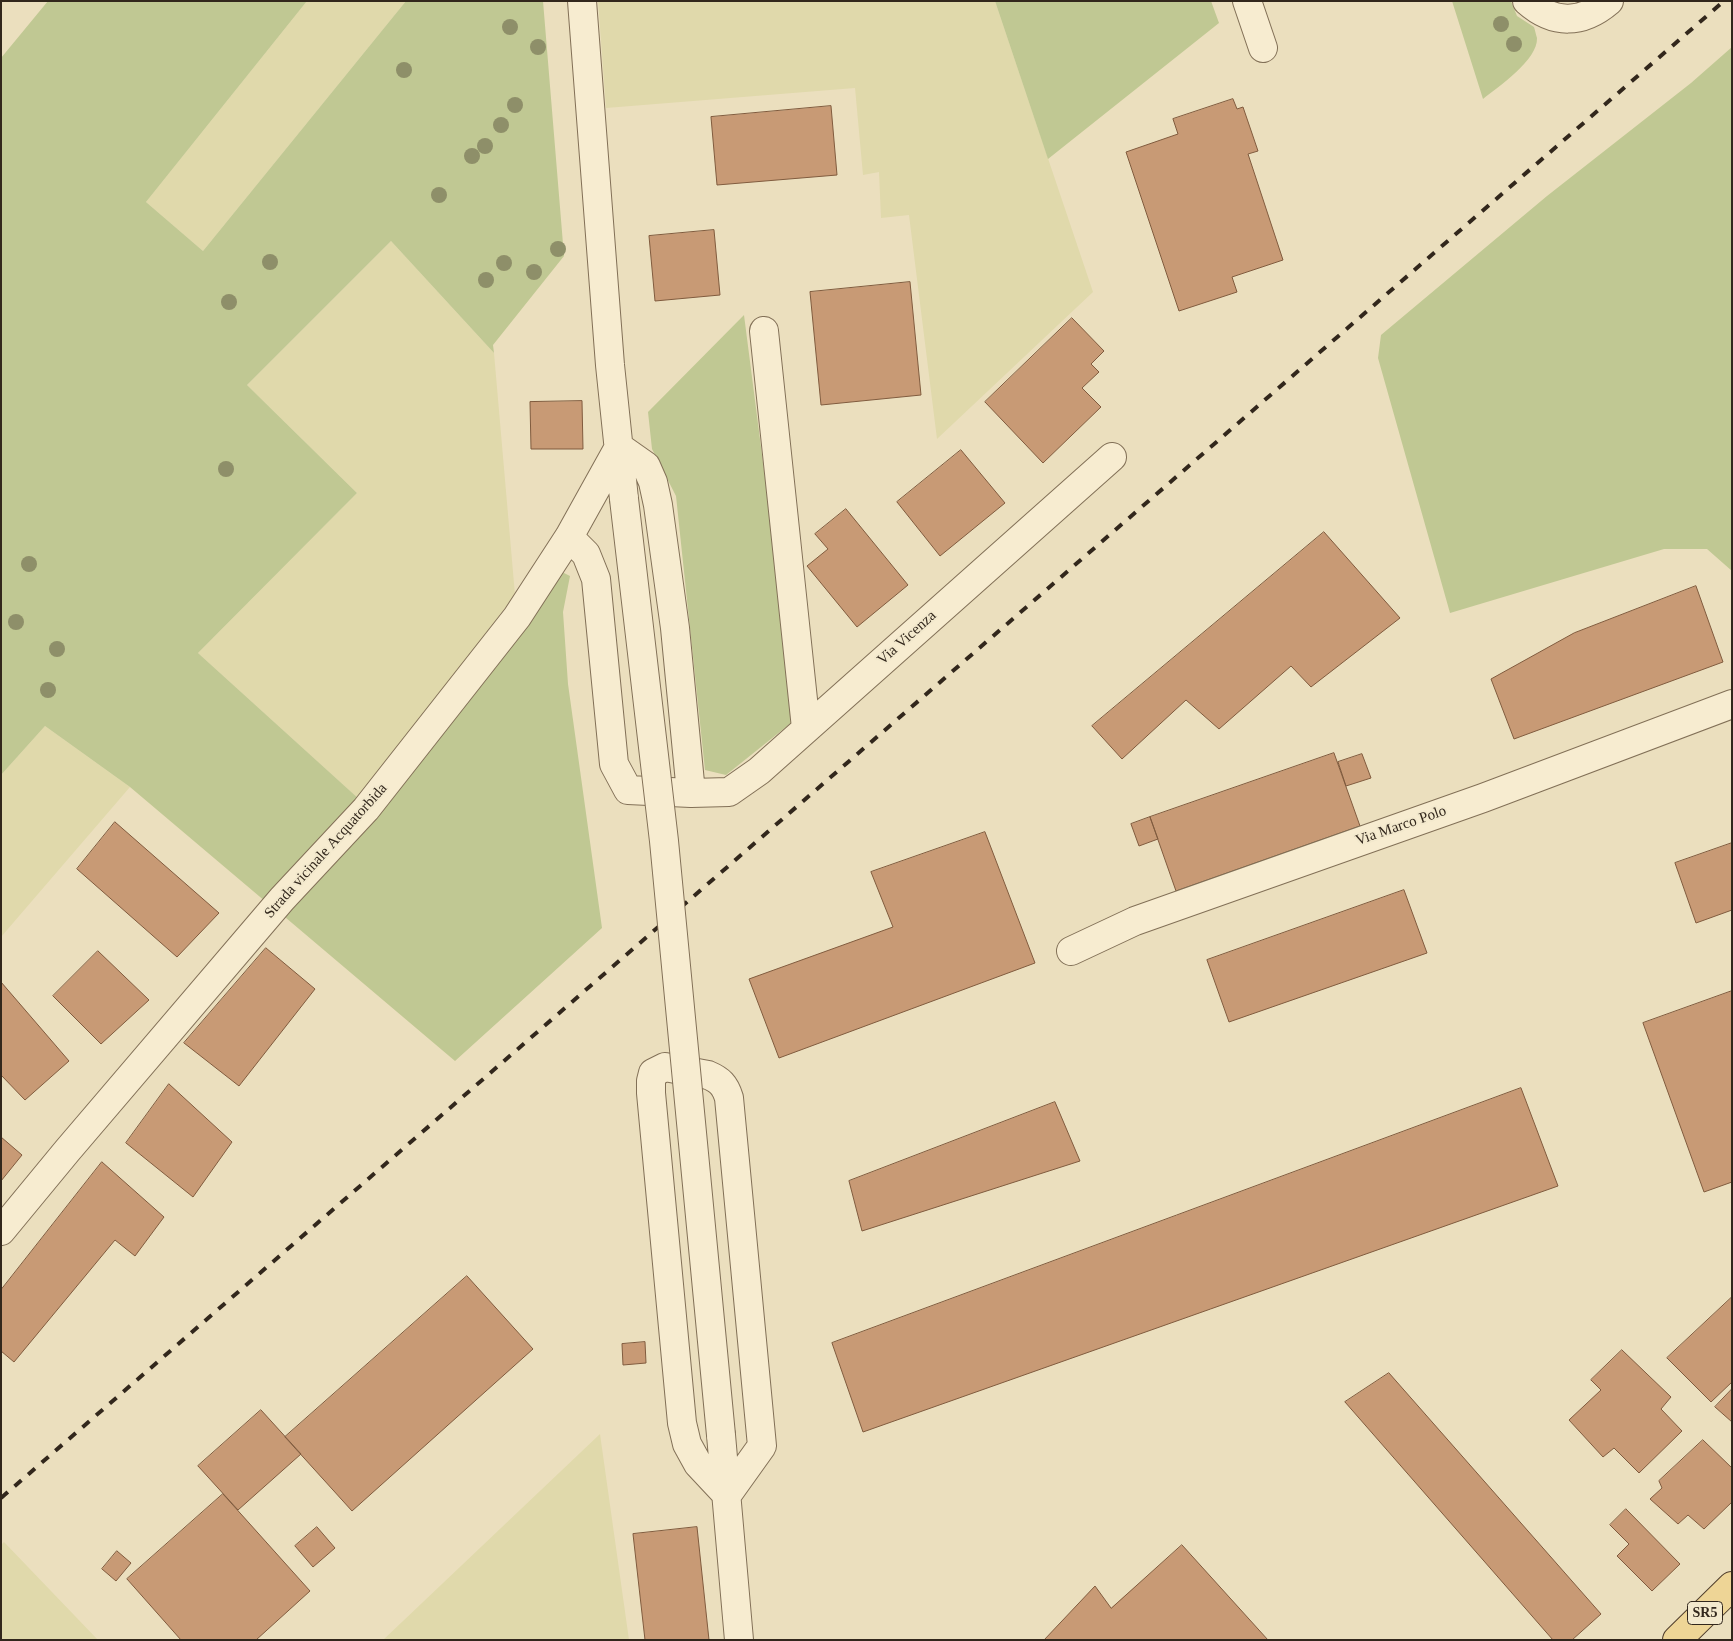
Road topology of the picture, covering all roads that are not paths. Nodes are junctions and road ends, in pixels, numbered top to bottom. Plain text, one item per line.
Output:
1 (582, 1) edge
2 (1246, 1) edge
3 (1526, 1) edge
4 (1609, 1) edge
5 (1262, 48) dead end
6 (764, 330) dead end
7 (619, 447) junction
8 (1112, 457) dead end
9 (570, 537) junction
10 (1732, 704) edge
11 (806, 728) junction
12 (691, 792) junction
13 (1071, 951) dead end
14 (1, 1231) edge
15 (727, 1495) junction
16 (1732, 1586) edge
17 (739, 1640) edge
18 (1677, 1640) edge

1 - 7 street
2 - 5 street
3 - 4 street
6 - 11 street
7 - 9 street, Strada vicinale Acquatorbida
7 - 12 street
7 - 15 street, bridge
8 - 11 street, Via Vicenza
9 - 12 street, Via Vicenza
9 - 14 street, Strada vicinale Acquatorbida
10 - 13 street, Via Marco Polo
11 - 12 street, Via Vicenza
15 - 15 street
15 - 17 street
16 - 18 main road, SR5

